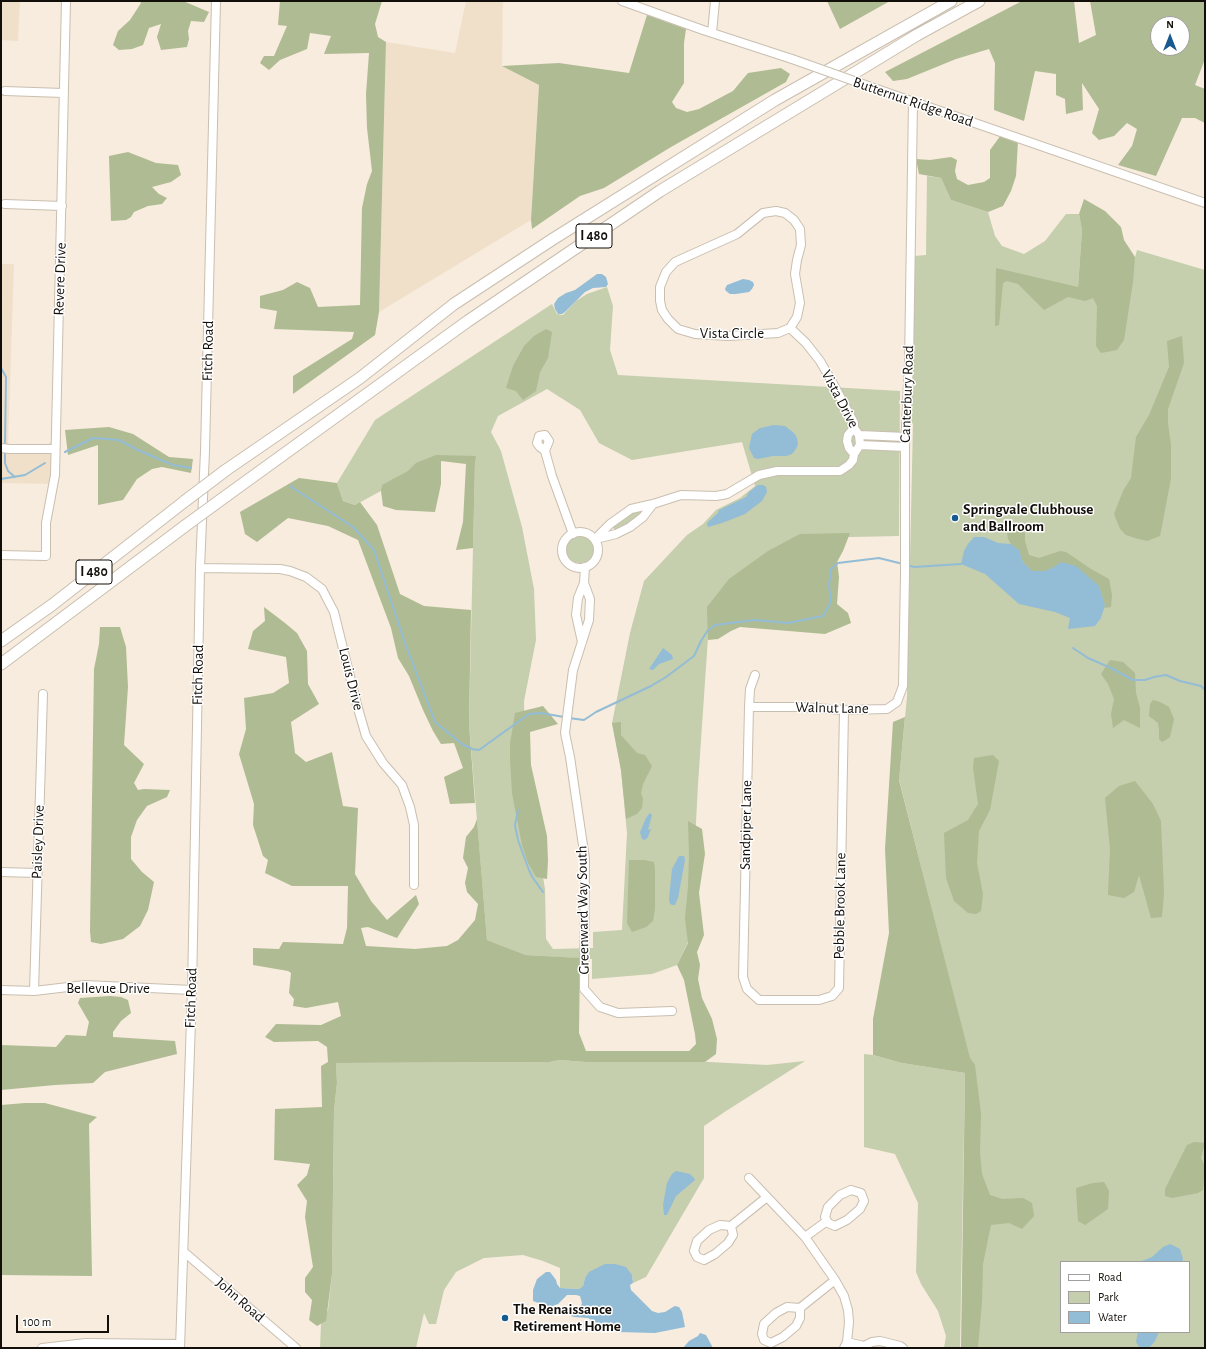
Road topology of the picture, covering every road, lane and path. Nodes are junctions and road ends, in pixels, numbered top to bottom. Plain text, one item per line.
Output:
1 (66, 1) edge
2 (216, 1) edge
3 (622, 1) edge
4 (715, 1) edge
5 (951, 1) edge
6 (979, 1) edge
7 (712, 33) junction
8 (5, 91) dead end
9 (63, 93) junction
10 (913, 102) junction
11 (1205, 203) edge
12 (4, 204) dead end
13 (62, 206) junction
14 (790, 328) junction
15 (857, 432) junction
16 (906, 437) junction
17 (860, 445) junction
18 (905, 447) junction
19 (3, 449) edge
20 (55, 449) junction
21 (546, 450) dead end
22 (854, 454) junction
23 (653, 504) junction
24 (573, 534) junction
25 (595, 540) junction
26 (1, 555) edge
27 (585, 567) junction
28 (200, 568) junction
29 (584, 583) junction
30 (1, 641) edge
31 (582, 643) junction
32 (1, 664) edge
33 (755, 675) dead end
34 (903, 686) joint
35 (43, 694) dead end
36 (749, 707) junction
37 (844, 710) junction
38 (1, 872) edge
39 (37, 873) junction
40 (414, 885) dead end
41 (743, 977) joint
42 (1, 990) edge
43 (192, 990) junction
44 (34, 991) junction
45 (672, 1011) dead end
46 (749, 1178) dead end
47 (767, 1197) junction
48 (827, 1221) junction
49 (731, 1226) junction
50 (805, 1237) junction
51 (184, 1252) junction
52 (835, 1280) junction
53 (800, 1308) junction
54 (845, 1345) edge
55 (180, 1346) edge
56 (864, 1347) edge
57 (42, 1348) edge
58 (296, 1348) edge
59 (903, 1348) edge

1 - 9 street, Revere Drive
2 - 28 street, Fitch Road
3 - 7 street, Butternut Ridge Road
4 - 7 street
5 - 30 highway, I 480, bridge
6 - 32 highway, I 480, bridge
7 - 10 street, Butternut Ridge Road, bridge
8 - 9 street
9 - 13 street, Revere Drive
10 - 11 street, Butternut Ridge Road
10 - 16 street, Canterbury Road
12 - 13 street
13 - 20 street, Revere Drive
14 - 14 street, Vista Circle
14 - 15 street, Vista Drive
15 - 16 street, Vista Drive
15 - 17 street
15 - 22 street
16 - 18 street, Canterbury Road
17 - 18 street
17 - 22 street
18 - 34 street, Canterbury Road
19 - 20 street
20 - 26 street, Revere Drive
21 - 24 street
22 - 23 street
23 - 25 street
23 - 25 street
24 - 25 street
24 - 27 street
25 - 27 street
27 - 29 street, Greenward Way South
28 - 40 street, Louis Drive
28 - 43 street, Fitch Road
29 - 31 street, Greenward Way South
29 - 31 street, Greenward Way South
31 - 45 street, Greenward Way South
33 - 36 street, Sandpiper Lane
34 - 37 street, Walnut Lane
35 - 39 street, Paisley Drive
36 - 37 street, Walnut Lane
36 - 41 street, Sandpiper Lane
37 - 41 street, Pebble Brook Lane
38 - 39 street
39 - 44 street, Paisley Drive
42 - 44 street, Bellevue Drive
43 - 44 street, Bellevue Drive
43 - 51 street, Fitch Road
46 - 47 street
47 - 49 street
47 - 50 street
48 - 48 street
48 - 50 street
49 - 49 street
50 - 52 street
51 - 55 street, Fitch Road
51 - 58 street, John Road
52 - 53 street
52 - 54 street
53 - 53 street
54 - 56 street
55 - 57 street
56 - 59 street

